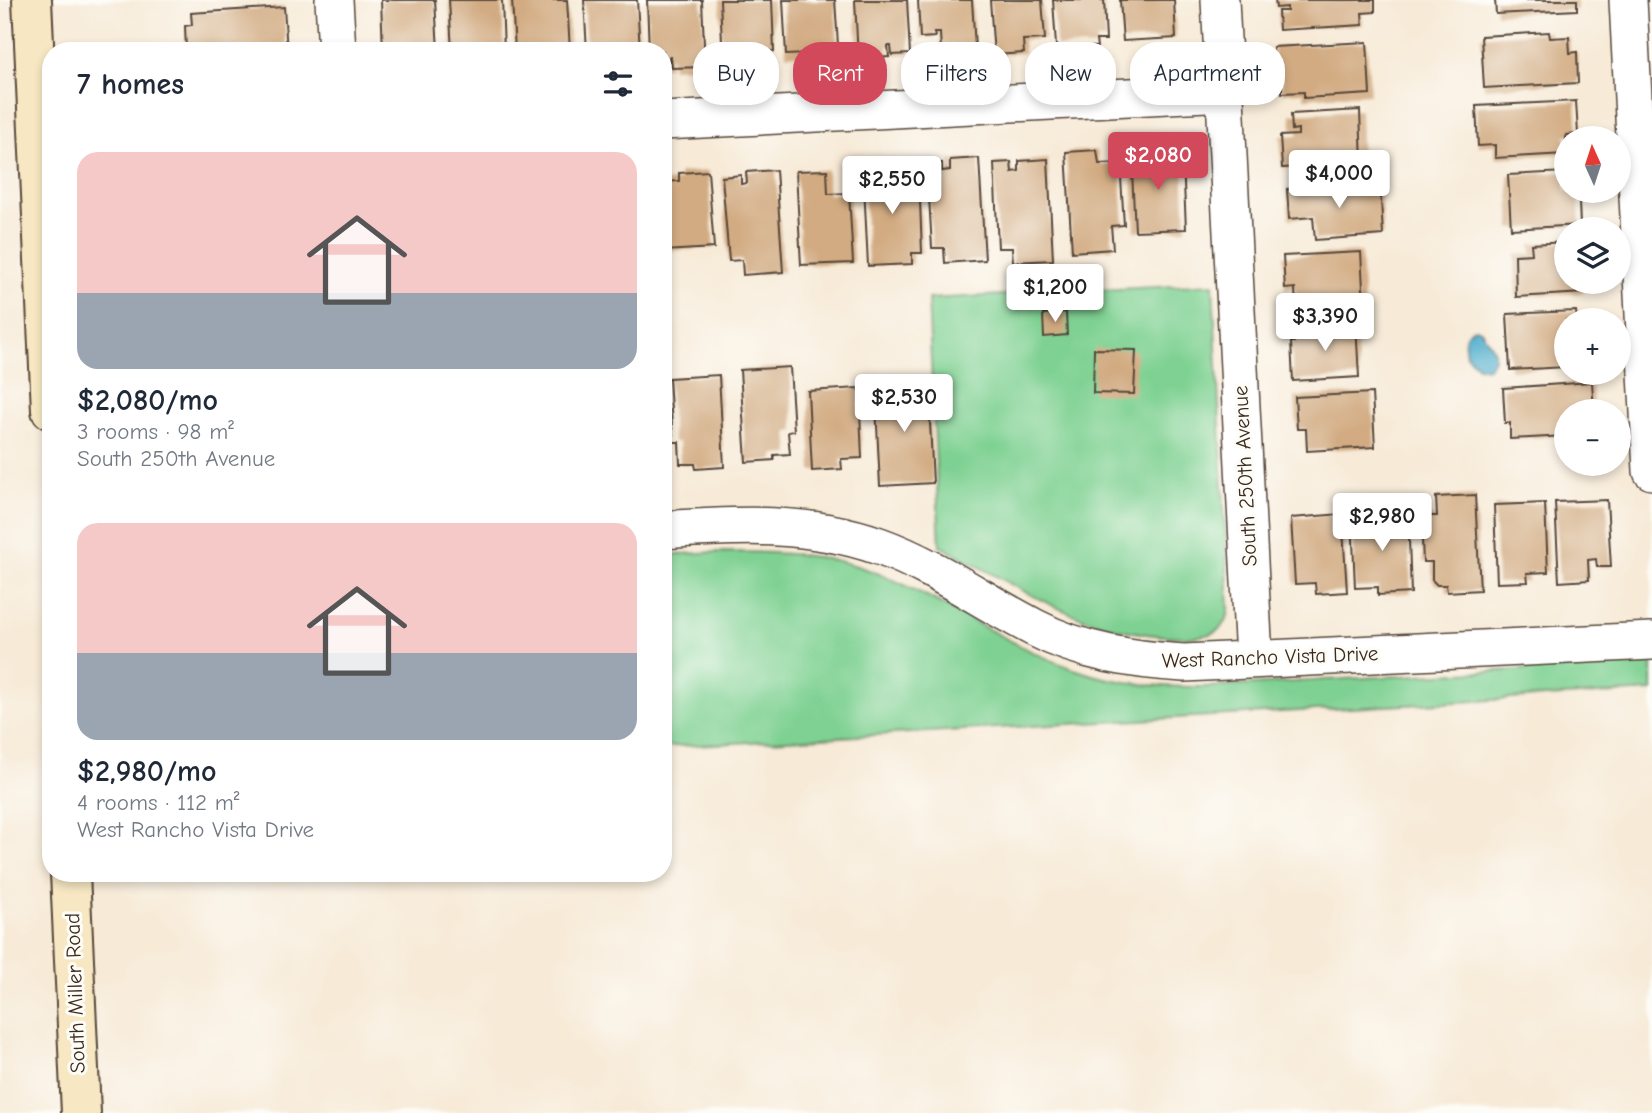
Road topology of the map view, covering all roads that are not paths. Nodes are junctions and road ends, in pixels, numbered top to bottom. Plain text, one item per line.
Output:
1 (32, 0) edge
2 (334, 0) edge
3 (1220, 0) edge
4 (1637, 12) edge
5 (336, 42) edge
6 (1223, 42) edge
7 (1130, 97) edge
8 (1227, 105) edge
9 (672, 121) edge
10 (42, 216) edge
11 (1652, 471) edge
12 (672, 530) edge
13 (1652, 641) edge
14 (1254, 659) junction
15 (70, 882) edge
16 (81, 1113) edge

1 - 10 main road
2 - 5 street
3 - 6 street, South 250th Avenue
4 - 11 street
7 - 9 street
8 - 14 street, South 250th Avenue
12 - 14 street, West Rancho Vista Drive
13 - 14 street, West Rancho Vista Drive
15 - 16 main road, South Miller Road

